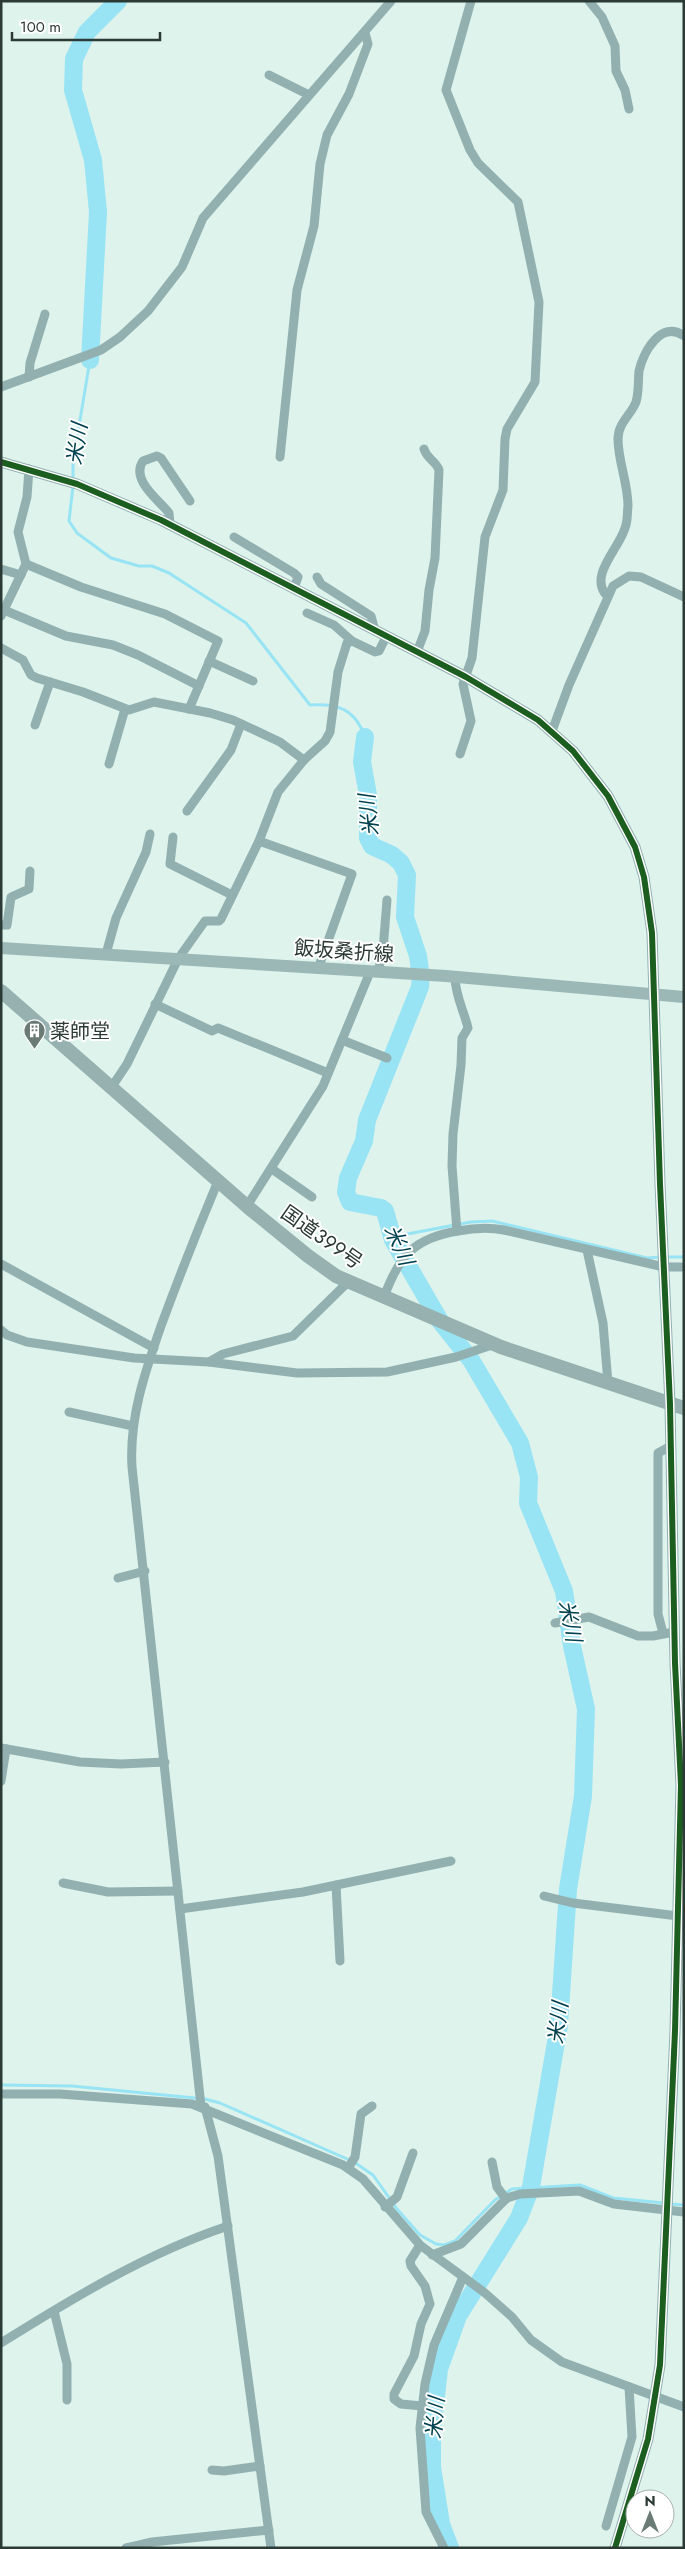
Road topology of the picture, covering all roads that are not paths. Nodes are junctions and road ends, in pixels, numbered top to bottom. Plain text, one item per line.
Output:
1 (391, 1) edge
2 (471, 1) edge
3 (589, 1) edge
4 (366, 33) junction
5 (269, 75) dead end
6 (309, 95) junction
7 (628, 109) dead end
8 (45, 314) dead end
9 (684, 336) edge
10 (29, 376) junction
11 (1, 387) edge
12 (424, 449) dead end
13 (280, 457) dead end
14 (1, 462) edge
15 (28, 469) junction
16 (190, 501) dead end
17 (170, 525) junction
18 (234, 537) dead end
19 (26, 564) junction
20 (1, 569) edge
21 (21, 575) junction
22 (317, 577) dead end
23 (294, 588) junction
24 (608, 596) junction
25 (684, 596) edge
26 (3, 613) edge
27 (306, 614) dead end
28 (375, 631) junction
29 (386, 637) junction
30 (352, 641) junction
31 (1, 648) edge
32 (417, 652) junction
33 (209, 661) junction
34 (466, 677) junction
35 (253, 681) dead end
36 (50, 682) junction
37 (198, 686) junction
38 (125, 709) junction
39 (189, 709) junction
40 (241, 724) junction
41 (35, 725) dead end
42 (552, 731) junction
43 (460, 754) dead end
44 (304, 760) junction
45 (109, 764) dead end
46 (187, 811) dead end
47 (150, 834) dead end
48 (173, 837) dead end
49 (259, 841) junction
50 (30, 871) dead end
51 (232, 895) junction
52 (6, 899) edge
53 (387, 900) dead end
54 (1, 925) edge
55 (1, 948) edge
56 (106, 954) junction
57 (178, 959) junction
58 (318, 969) junction
59 (374, 972) junction
60 (455, 977) junction
61 (1, 990) edge
62 (652, 995) junction
63 (684, 997) edge
64 (155, 1004) junction
65 (342, 1040) junction
66 (387, 1058) dead end
67 (328, 1073) junction
68 (111, 1088) junction
69 (272, 1170) junction
70 (218, 1181) junction
71 (312, 1197) dead end
72 (246, 1206) junction
73 (457, 1226) junction
74 (587, 1250) junction
75 (1, 1264) edge
76 (664, 1265) junction
77 (684, 1267) edge
78 (348, 1282) junction
79 (384, 1297) junction
80 (1, 1330) edge
81 (495, 1344) junction
82 (154, 1348) junction
83 (150, 1360) junction
84 (209, 1362) junction
85 (608, 1383) junction
86 (677, 1406) edge
87 (69, 1412) dead end
88 (133, 1426) junction
89 (145, 1571) junction
90 (118, 1578) dead end
91 (564, 1621) dead end
92 (669, 1633) junction
93 (4, 1748) edge
94 (165, 1762) junction
95 (1, 1781) edge
96 (451, 1861) dead end
97 (63, 1882) dead end
98 (336, 1885) junction
99 (178, 1891) junction
100 (544, 1896) dead end
101 (180, 1909) junction
102 (678, 1916) junction
103 (340, 1961) dead end
104 (1, 2094) edge
105 (201, 2102) junction
106 (372, 2106) dead end
107 (413, 2152) dead end
108 (492, 2162) dead end
109 (350, 2164) junction
110 (504, 2196) junction
111 (390, 2204) junction
112 (667, 2210) junction
113 (684, 2212) edge
114 (228, 2226) junction
115 (420, 2245) junction
116 (432, 2255) junction
117 (464, 2278) junction
118 (54, 2311) junction
119 (1, 2343) edge
120 (629, 2388) junction
121 (655, 2397) junction
122 (67, 2400) dead end
123 (422, 2406) junction
124 (684, 2407) edge
125 (260, 2466) junction
126 (212, 2470) dead end
127 (606, 2526) dead end
128 (269, 2530) junction
129 (126, 2548) edge
130 (271, 2548) edge
131 (444, 2548) edge
132 (615, 2548) edge

1 - 4 street
2 - 34 street
3 - 7 street
4 - 6 street
4 - 13 street
5 - 6 street
6 - 10 street
8 - 10 street
9 - 24 street
10 - 11 street
12 - 32 street
14 - 15 street
15 - 17 street
15 - 19 street
16 - 17 street
17 - 23 street
18 - 23 street
19 - 21 street
19 - 33 street
20 - 21 street
21 - 26 street
22 - 28 street
23 - 28 street
24 - 25 street
24 - 42 street
26 - 37 street
27 - 30 street
28 - 29 street
29 - 30 street
29 - 32 street
30 - 44 street
31 - 36 street
32 - 34 street
33 - 35 street
33 - 37 street
34 - 42 street
34 - 43 street
36 - 38 street
36 - 41 street
37 - 39 street
38 - 39 street
38 - 45 street
39 - 40 street
40 - 44 street
40 - 46 street
42 - 62 street
44 - 49 street
47 - 56 street
48 - 51 street
49 - 51 street
49 - 58 street
50 - 52 street
51 - 57 street
52 - 54 street
53 - 59 street
55 - 56 main road, 飯坂桑折線
56 - 57 main road, 飯坂桑折線
57 - 58 main road, 飯坂桑折線
57 - 64 street
58 - 59 main road, 飯坂桑折線
59 - 60 main road, 飯坂桑折線
59 - 65 street
60 - 62 main road, 飯坂桑折線
60 - 73 street
61 - 68 highway, 国道399号
62 - 63 main road, 飯坂桑折線
62 - 76 street
64 - 67 street
64 - 68 street
65 - 66 street
65 - 67 street
67 - 69 street
68 - 70 highway, 国道399号
69 - 71 street
69 - 72 street
70 - 72 highway, 国道399号
70 - 82 street
72 - 78 highway, 国道399号
73 - 74 street
73 - 79 street
74 - 76 street
74 - 85 street
75 - 82 street
76 - 77 street
76 - 86 street
78 - 79 highway, 国道399号
78 - 84 street
79 - 81 highway, 国道399号
80 - 83 street
81 - 84 street
81 - 85 highway, 国道399号
82 - 83 street
83 - 84 street
83 - 88 street
85 - 86 highway, 国道399号
86 - 92 street
87 - 88 street
88 - 89 street
89 - 90 street
89 - 94 street
91 - 92 street
92 - 102 street
93 - 94 street
93 - 95 street
94 - 99 street
96 - 98 street
97 - 99 street
98 - 101 street
98 - 103 street
99 - 101 street
100 - 102 street
101 - 105 street
102 - 112 street
104 - 105 street
105 - 109 street
105 - 114 street
106 - 109 street
107 - 111 street
108 - 110 street
109 - 111 street
110 - 112 street
110 - 116 street
111 - 115 street
112 - 113 street
112 - 121 street
114 - 118 street
114 - 125 street
115 - 116 street
115 - 123 street
116 - 117 street
117 - 120 street
117 - 123 street
118 - 119 street
118 - 122 street
120 - 121 street
120 - 127 street
121 - 124 street
121 - 132 street
123 - 131 street
125 - 126 street
125 - 128 street
128 - 129 street
128 - 130 street

